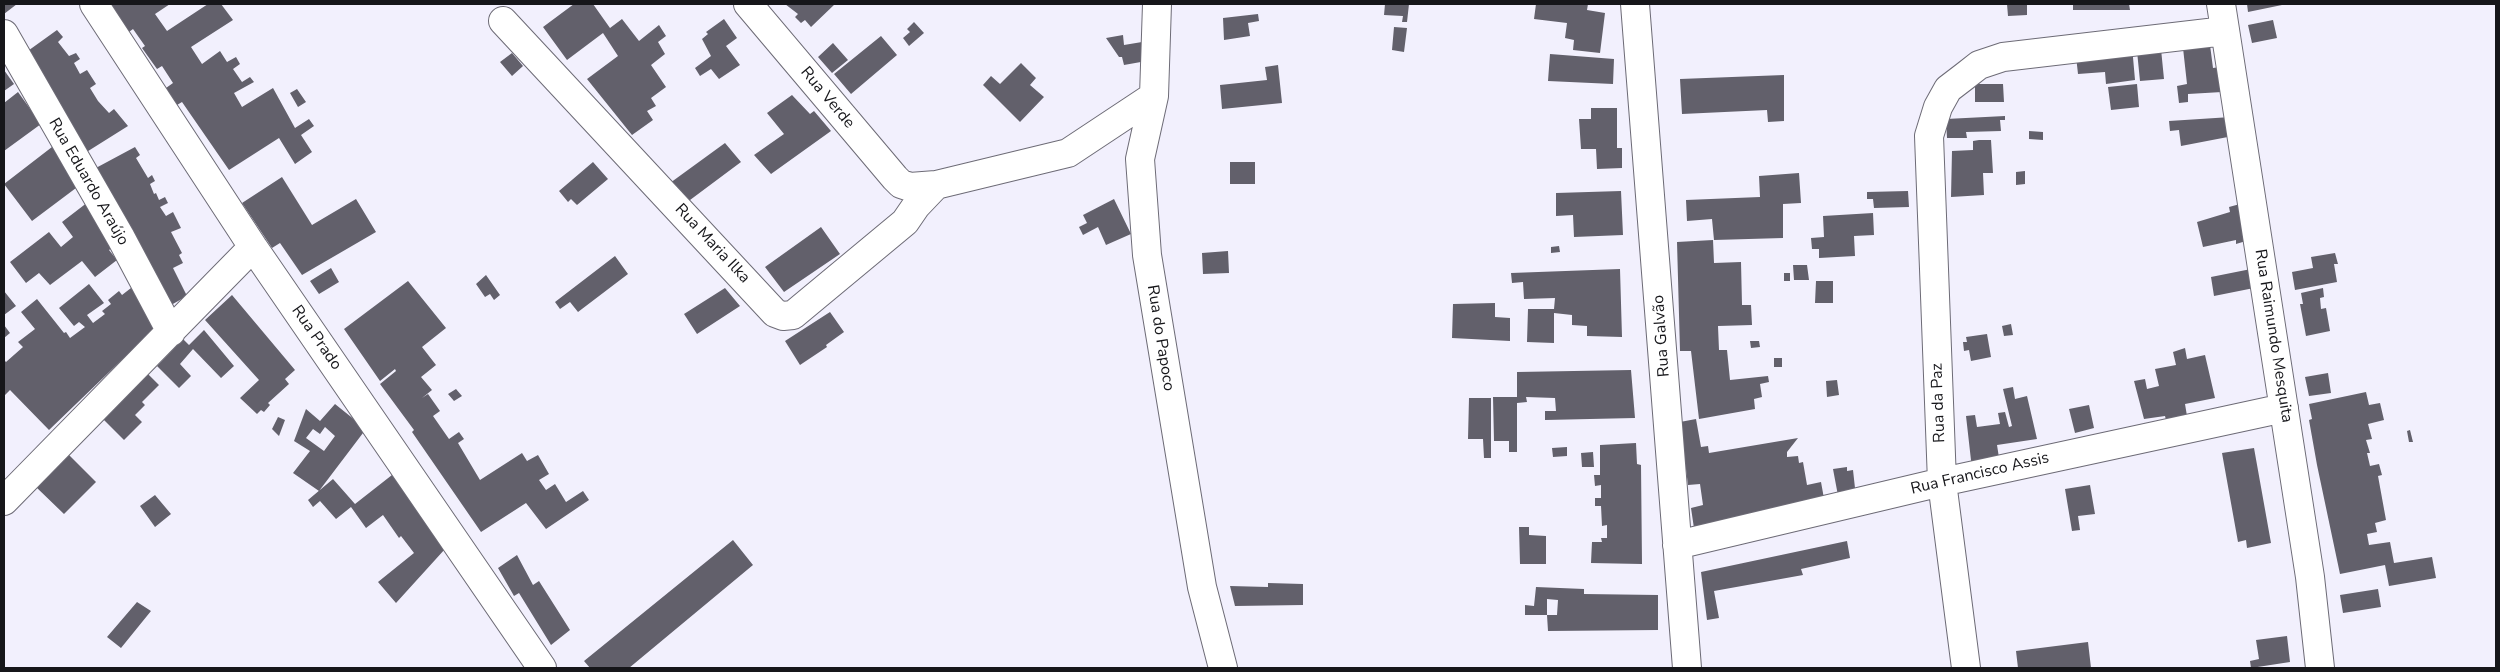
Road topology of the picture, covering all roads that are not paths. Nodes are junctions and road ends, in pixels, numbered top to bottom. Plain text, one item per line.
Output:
1 (94, 4) edge
2 (748, 4) edge
3 (1157, 4) edge
4 (1634, 4) edge
5 (2221, 4) edge
6 (504, 21) dead end
7 (2225, 31) junction
8 (4, 34) edge
9 (1154, 96) junction
10 (923, 186) junction
11 (253, 247) junction
12 (171, 332) junction
13 (2284, 408) junction
14 (1942, 482) junction
15 (4, 501) edge
16 (1677, 546) junction
17 (542, 668) edge
18 (1223, 668) edge
19 (1687, 668) edge
20 (1966, 668) edge
21 (2320, 668) edge

1 - 11 street, Rua Prado
2 - 10 street, Rua Verde
3 - 9 street, Rua do Papoco
4 - 16 street, Rua Galvão
5 - 7 street, Rua Raimundo Mesquita
6 - 10 street, Rua Maria Ilka
7 - 13 street, Rua Raimundo Mesquita
7 - 14 street, Rua da Paz
8 - 12 street, Rua Eduardo Araújo
9 - 10 street
9 - 18 street, Rua do Papoco
11 - 12 street
11 - 17 street, Rua Prado
12 - 15 street
13 - 14 street, Rua Francisco Assis
13 - 21 street, Rua Raimundo Mesquita
14 - 16 street, Rua Francisco Assis
14 - 20 street, Rua da Paz
16 - 19 street, Rua Galvão

